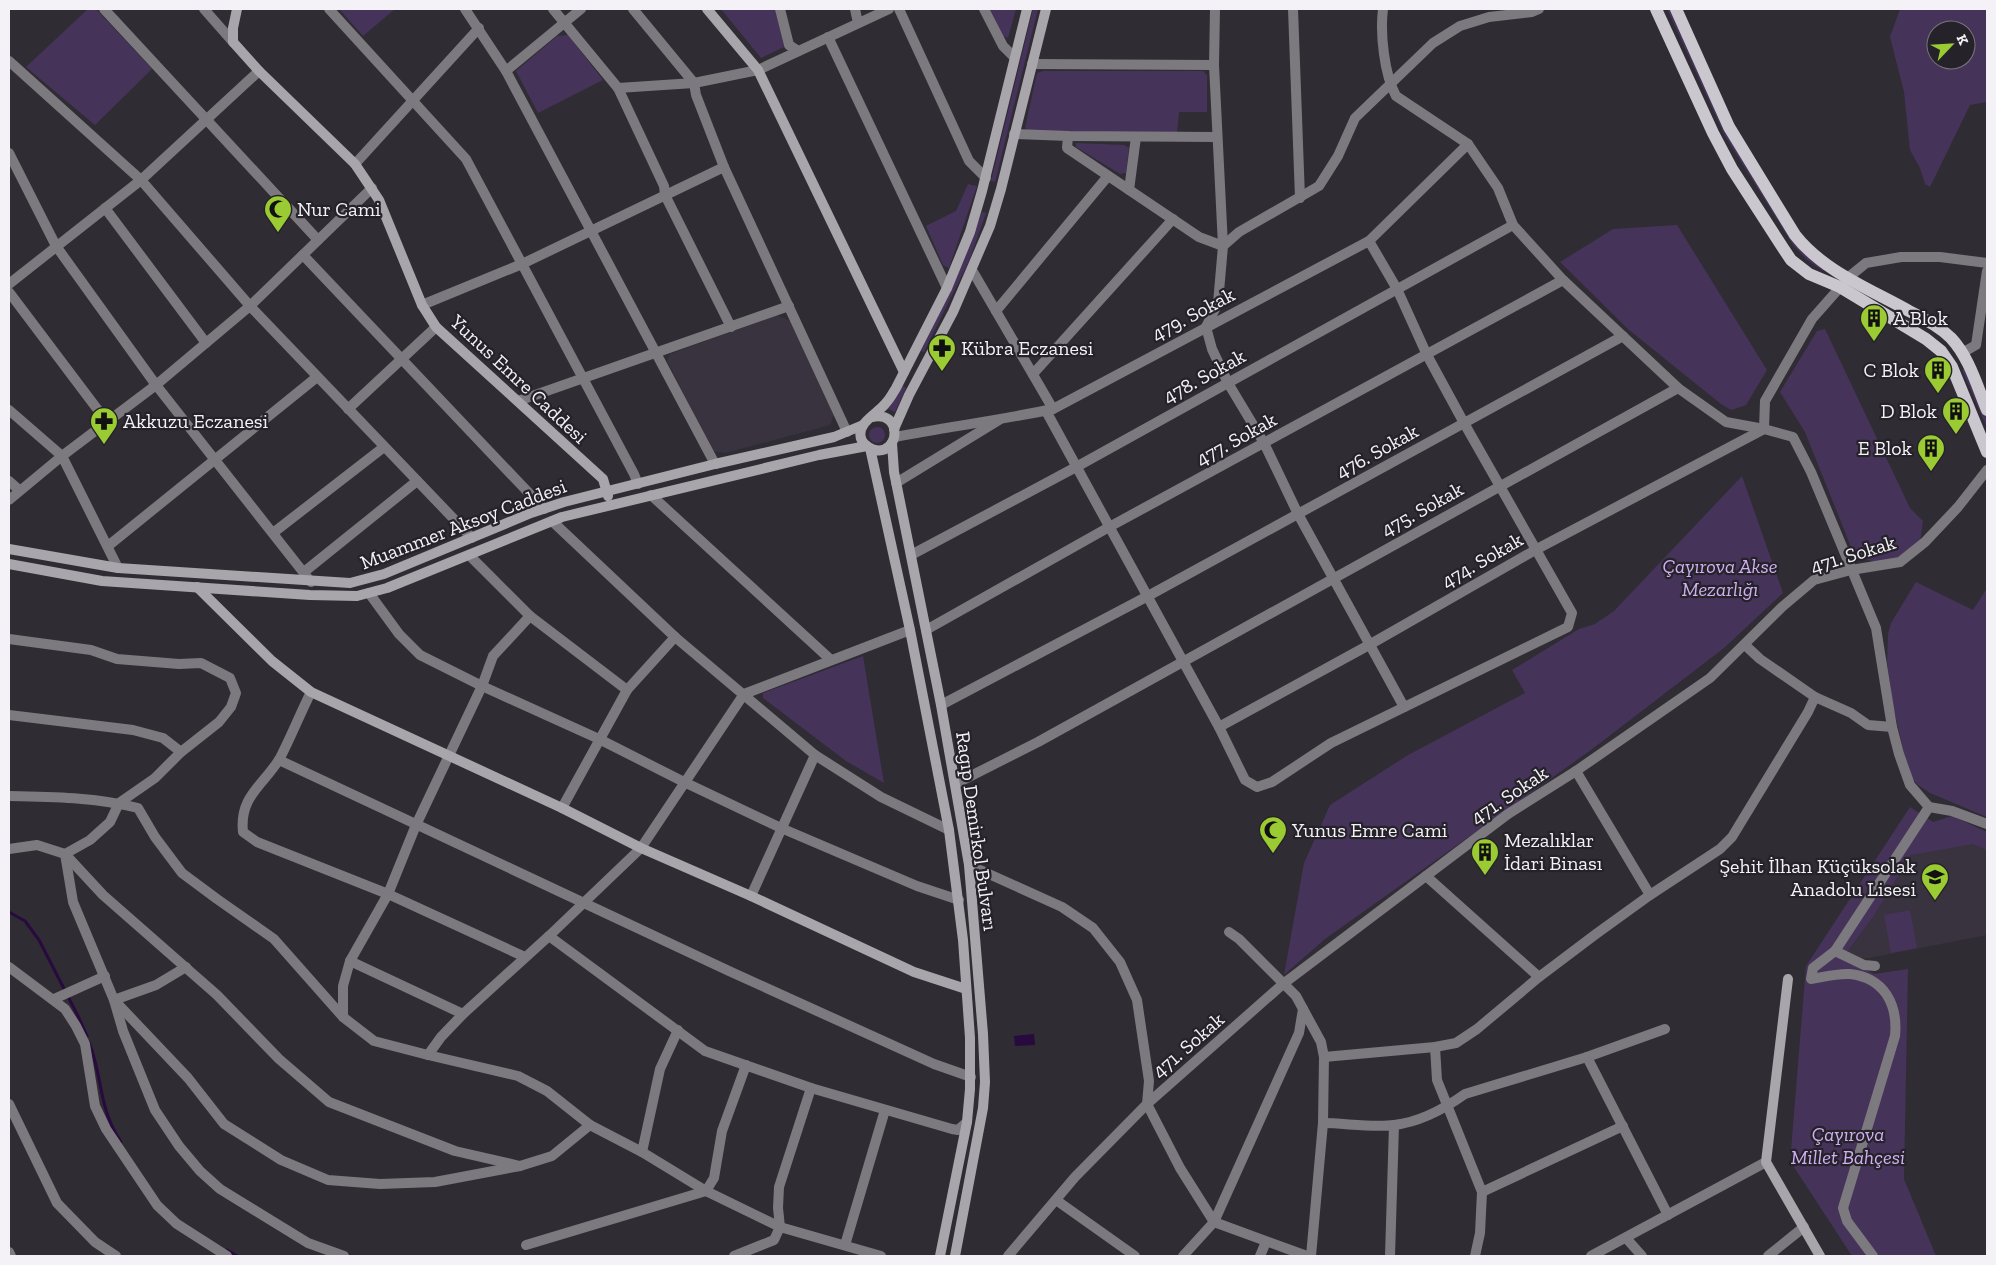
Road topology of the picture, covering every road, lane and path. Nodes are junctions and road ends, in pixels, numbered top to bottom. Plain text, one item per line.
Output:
1 (104, 9) edge
2 (204, 9) edge
3 (237, 9) edge
4 (329, 9) edge
5 (465, 9) edge
6 (553, 9) edge
7 (581, 9) edge
8 (633, 9) edge
9 (707, 9) edge
10 (780, 9) edge
11 (855, 9) edge
12 (889, 9) edge
13 (899, 9) edge
14 (984, 9) edge
15 (1027, 9) edge
16 (1046, 9) edge
17 (1215, 9) edge
18 (1293, 9) edge
19 (1383, 9) edge
20 (1538, 9) edge
21 (1656, 9) edge
22 (1676, 9) edge
23 (1489, 13) edge
24 (564, 23) junction
25 (858, 23) junction
26 (479, 28) junction
27 (828, 37) junction
28 (233, 42) junction
29 (798, 51) junction
30 (1014, 57) junction
31 (9, 61) edge
32 (1032, 64) junction
33 (1214, 65) junction
34 (758, 70) junction
35 (259, 71) junction
36 (506, 71) junction
37 (694, 83) junction
38 (1389, 84) junction
39 (618, 88) junction
40 (412, 102) junction
41 (206, 119) junction
42 (1014, 134) junction
43 (1068, 136) junction
44 (1136, 137) junction
45 (1216, 137) junction
46 (1468, 144) junction
47 (9, 155) edge
48 (354, 164) junction
49 (724, 167) junction
50 (1108, 176) junction
51 (986, 178) junction
52 (141, 180) junction
53 (372, 188) junction
54 (1129, 190) junction
55 (665, 195) junction
56 (1300, 198) junction
57 (105, 208) junction
58 (1172, 219) junction
59 (1513, 225) junction
60 (591, 231) junction
61 (318, 240) junction
62 (1369, 241) junction
63 (56, 246) junction
64 (1223, 246) junction
65 (303, 255) junction
66 (1987, 263) edge
67 (522, 264) junction
68 (972, 270) junction
69 (1987, 271) edge
70 (1563, 280) junction
71 (1844, 282) junction
72 (9, 284) edge
73 (946, 288) junction
74 (1398, 289) junction
75 (9, 292) edge
76 (422, 304) junction
77 (250, 306) junction
78 (789, 306) junction
79 (996, 311) junction
80 (436, 327) junction
81 (731, 327) junction
82 (1206, 327) junction
83 (1623, 336) junction
84 (206, 343) junction
85 (656, 353) junction
86 (1962, 353) junction
87 (1427, 355) junction
88 (402, 359) junction
89 (904, 372) junction
90 (1033, 374) junction
91 (317, 377) junction
92 (583, 379) junction
93 (1228, 383) junction
94 (156, 385) junction
95 (1678, 388) junction
96 (518, 401) junction
97 (348, 408) junction
98 (9, 410) edge
99 (1050, 410) junction
100 (1987, 410) edge
101 (872, 417) junction
102 (1004, 417) junction
103 (107, 422) junction
104 (1464, 423) junction
105 (863, 425) junction
106 (1764, 429) junction
107 (847, 432) junction
108 (894, 436) junction
109 (1264, 443) junction
110 (384, 447) junction
111 (868, 447) junction
112 (1987, 452) edge
113 (62, 456) junction
114 (215, 460) junction
115 (715, 464) junction
116 (1078, 466) junction
117 (1987, 470) edge
118 (9, 481) edge
119 (417, 481) junction
120 (896, 483) junction
121 (638, 484) junction
122 (1500, 486) junction
123 (18, 490) junction
124 (606, 492) junction
125 (651, 494) junction
126 (9, 500) edge
127 (610, 504) junction
128 (544, 509) junction
129 (1298, 514) junction
130 (552, 521) junction
131 (1111, 526) junction
132 (273, 533) junction
133 (472, 538) junction
134 (108, 546) junction
135 (9, 549) edge
136 (1537, 549) junction
137 (469, 555) junction
138 (911, 555) junction
139 (9, 564) edge
140 (118, 568) junction
141 (1851, 570) junction
142 (304, 572) junction
143 (1333, 579) junction
144 (311, 582) junction
145 (198, 588) junction
146 (369, 593) junction
147 (1148, 596) junction
148 (530, 616) junction
149 (910, 630) junction
150 (926, 630) junction
151 (675, 637) junction
152 (9, 639) edge
153 (1368, 645) junction
154 (1745, 645) junction
155 (831, 660) junction
156 (1184, 662) junction
157 (482, 686) junction
158 (627, 690) junction
159 (311, 692) junction
160 (744, 694) junction
161 (1814, 697) junction
162 (941, 705) junction
163 (1404, 707) junction
164 (9, 715) edge
165 (1219, 727) junction
166 (1892, 727) junction
167 (599, 739) junction
168 (181, 752) junction
169 (815, 755) junction
170 (449, 757) junction
171 (279, 760) junction
172 (1576, 771) junction
173 (684, 782) junction
174 (955, 784) junction
175 (9, 796) edge
176 (119, 803) junction
177 (1930, 807) junction
178 (562, 808) junction
179 (1987, 824) edge
180 (416, 825) junction
181 (781, 828) junction
182 (949, 830) junction
183 (641, 848) junction
184 (9, 849) edge
185 (65, 854) junction
186 (969, 865) junction
187 (1426, 876) junction
188 (388, 894) junction
189 (1650, 895) junction
190 (751, 896) junction
191 (959, 900) junction
192 (583, 902) junction
193 (1229, 932) dead end
194 (549, 936) junction
195 (1835, 951) junction
196 (525, 957) junction
197 (350, 961) junction
198 (1875, 966) dead end
199 (9, 967) edge
200 (186, 967) junction
201 (105, 976) junction
202 (1539, 977) junction
203 (1788, 979) dead end
204 (1284, 984) junction
205 (966, 989) junction
206 (57, 998) junction
207 (114, 1000) junction
208 (1303, 1009) junction
209 (463, 1014) junction
210 (343, 1016) junction
211 (1665, 1029) dead end
212 (678, 1030) junction
213 (1435, 1047) junction
214 (428, 1055) junction
215 (1324, 1057) junction
216 (1587, 1057) junction
217 (746, 1065) junction
218 (971, 1077) junction
219 (810, 1088) junction
220 (9, 1104) edge
221 (1147, 1104) junction
222 (1448, 1106) junction
223 (885, 1110) junction
224 (967, 1122) junction
225 (1323, 1123) junction
226 (590, 1125) junction
227 (1394, 1125) junction
228 (1623, 1126) junction
229 (642, 1152) junction
230 (1766, 1162) junction
231 (520, 1166) junction
232 (706, 1191) junction
233 (1482, 1192) junction
234 (1056, 1200) junction
235 (1668, 1215) junction
236 (1214, 1222) junction
237 (780, 1227) junction
238 (1804, 1227) junction
239 (1626, 1238) junction
240 (1266, 1242) junction
241 (308, 1243) junction
242 (845, 1245) junction
243 (526, 1246) dead end
244 (9, 1252) edge
245 (11, 1256) edge
246 (116, 1256) edge
247 (227, 1256) edge
248 (314, 1256) edge
249 (344, 1256) edge
250 (734, 1256) edge
251 (881, 1256) edge
252 (940, 1256) edge
253 (955, 1256) edge
254 (1008, 1256) edge
255 (1135, 1256) edge
256 (1183, 1256) edge
257 (1260, 1256) edge
258 (1307, 1256) edge
259 (1311, 1256) edge
260 (1390, 1256) edge
261 (1474, 1256) edge
262 (1591, 1256) edge
263 (1642, 1256) edge
264 (1768, 1256) edge
265 (1820, 1256) edge
266 (1873, 1256) edge

1 - 41 street
2 - 28 street
3 - 28 main road
4 - 40 street
5 - 26 street
6 - 24 street
7 - 24 street
8 - 37 street
9 - 34 main road
10 - 29 street
11 - 25 street
12 - 25 street
13 - 51 street
14 - 30 street
15 - 30 main road, Muammer Aksoy Caddesi
16 - 32 main road
17 - 33 street
18 - 56 street
19 - 38 street
20 - 23 street
21 - 71 main road
22 - 71 main road
23 - 38 street
24 - 36 street
24 - 39 street
25 - 27 street
26 - 36 street
26 - 40 street
27 - 29 street
27 - 73 street
28 - 35 main road, Yunus Emre Caddesi
29 - 34 street
30 - 51 main road, Muammer Aksoy Caddesi
31 - 52 street
32 - 33 street
32 - 42 main road
33 - 45 street
34 - 37 street
34 - 89 main road
35 - 41 street
35 - 48 main road, Yunus Emre Caddesi
36 - 60 street
37 - 39 street
37 - 49 street
38 - 46 street
38 - 56 street
39 - 55 street
40 - 48 street
40 - 67 street
41 - 52 street
41 - 61 street
42 - 43 street
42 - 68 main road
43 - 44 street
43 - 50 street
44 - 45 street
44 - 54 street
45 - 64 street
46 - 59 street
46 - 62 street, 479. Sokak
47 - 63 street
48 - 53 main road, Yunus Emre Caddesi
49 - 55 street
49 - 78 street
50 - 54 street
50 - 79 street
51 - 73 main road, Muammer Aksoy Caddesi
52 - 57 street
52 - 77 street
53 - 61 street
53 - 76 main road, Yunus Emre Caddesi
54 - 58 street
55 - 60 street
55 - 81 street
56 - 64 street
57 - 63 street
57 - 84 street
58 - 64 street
58 - 90 street
59 - 70 street
59 - 74 street, 478. Sokak
60 - 67 street
60 - 85 street
61 - 65 street
62 - 74 street
62 - 82 street, 479. Sokak
63 - 72 street
63 - 94 street
64 - 82 street
65 - 77 street
65 - 88 street
66 - 71 street
67 - 76 street
67 - 92 street
68 - 79 street
68 - 108 main road
69 - 86 street
70 - 83 street
70 - 87 street, 477. Sokak
71 - 86 main road
71 - 106 street
71 - 112 main road
73 - 89 main road, Muammer Aksoy Caddesi
74 - 87 street
74 - 93 street, 478. Sokak
75 - 103 street
76 - 80 main road, Yunus Emre Caddesi
77 - 84 street
77 - 91 street
78 - 81 street
78 - 107 street
79 - 90 street
80 - 88 street
80 - 96 main road, Yunus Emre Caddesi
81 - 85 street
82 - 93 street
82 - 99 street, 479. Sokak
83 - 95 street
83 - 104 street, 476. Sokak
84 - 94 street
85 - 92 street
85 - 115 street
86 - 100 main road
87 - 104 street
87 - 109 street, 477. Sokak
88 - 97 street
88 - 128 street
89 - 101 main road, Muammer Aksoy Caddesi
90 - 99 street
91 - 97 street
91 - 114 street
92 - 96 street
92 - 121 street
93 - 109 street
93 - 116 street, 478. Sokak
94 - 103 street
94 - 114 street
95 - 106 street
95 - 122 street, 475. Sokak
96 - 124 main road, Yunus Emre Caddesi
97 - 110 street
98 - 113 street
99 - 102 street, 479. Sokak
99 - 116 street
101 - 105 main road, Muammer Aksoy Caddesi
101 - 108 main road
102 - 108 street, 479. Sokak
102 - 120 street
103 - 113 street
104 - 122 street
104 - 129 street, 476. Sokak
105 - 107 main road, Muammer Aksoy Caddesi
105 - 111 main road
106 - 136 street, 474. Sokak
106 - 141 street
107 - 115 main road, Muammer Aksoy Caddesi
108 - 111 main road
108 - 120 main road, Ragıp Demirkol Bulvarı
109 - 129 street
109 - 131 street, 477. Sokak
110 - 119 street
110 - 132 street
111 - 125 main road
111 - 149 main road, Ragıp Demirkol Bulvarı
113 - 123 street
113 - 134 street
114 - 132 street
114 - 134 street
115 - 121 main road, Muammer Aksoy Caddesi
116 - 131 street
116 - 138 street, 478. Sokak
117 - 141 street, 471. Sokak
118 - 123 street
119 - 133 street
119 - 142 street
120 - 138 main road, Ragıp Demirkol Bulvarı
121 - 124 main road, Muammer Aksoy Caddesi
122 - 136 street
122 - 143 street, 475. Sokak
123 - 126 street
124 - 127 main road, Yunus Emre Caddesi
124 - 128 main road, Muammer Aksoy Caddesi
125 - 127 main road
125 - 155 street
127 - 130 main road
128 - 133 main road, Muammer Aksoy Caddesi
129 - 143 street
129 - 147 street, 476. Sokak
130 - 137 main road
130 - 151 street
131 - 147 street
131 - 150 street, 477. Sokak
132 - 142 street
133 - 144 main road, Muammer Aksoy Caddesi
134 - 140 street
135 - 140 main road, Muammer Aksoy Caddesi
136 - 153 street, 474. Sokak
136 - 163 street
137 - 146 main road
137 - 148 street
138 - 150 main road, Ragıp Demirkol Bulvarı
139 - 145 main road
140 - 144 main road, Muammer Aksoy Caddesi
141 - 154 street, 471. Sokak
141 - 166 street
142 - 144 street
143 - 153 street
143 - 156 street, 475. Sokak
145 - 146 main road
145 - 159 main road
146 - 157 street
147 - 156 street
147 - 162 street, 476. Sokak
148 - 157 street
148 - 158 street
149 - 155 street
149 - 182 main road, Ragıp Demirkol Bulvarı
150 - 162 main road, Ragıp Demirkol Bulvarı
151 - 158 street
151 - 160 street
152 - 168 street
153 - 163 street
153 - 165 street, 474. Sokak
154 - 161 street
154 - 172 street, 471. Sokak
155 - 160 street
156 - 165 street
156 - 174 street, 475. Sokak
157 - 167 street
157 - 170 street
158 - 167 street
159 - 170 main road
159 - 171 street
160 - 169 street
160 - 173 street
161 - 166 street
161 - 189 street
162 - 174 main road, Ragıp Demirkol Bulvarı
163 - 165 street
164 - 168 street
166 - 177 street
167 - 173 street
167 - 178 street
168 - 176 street
169 - 181 street
169 - 182 street
170 - 178 main road
170 - 180 street
171 - 180 street
171 - 188 street
172 - 187 street, 471. Sokak
172 - 189 street
173 - 181 street
173 - 183 street
174 - 186 main road, Ragıp Demirkol Bulvarı
175 - 176 street
176 - 185 street
176 - 210 street
177 - 179 street
177 - 195 street
178 - 183 main road
180 - 188 street
180 - 192 street
181 - 190 street
181 - 191 street
182 - 191 main road, Ragıp Demirkol Bulvarı
183 - 190 main road
183 - 192 street
184 - 185 street
185 - 200 street
185 - 201 street
186 - 221 street
186 - 253 main road, Ragıp Demirkol Bulvarı
187 - 202 street
187 - 204 street, 471. Sokak
188 - 196 street
188 - 197 street
189 - 202 street
190 - 205 main road
191 - 205 main road, Ragıp Demirkol Bulvarı
192 - 194 street
192 - 218 street
193 - 204 street
194 - 196 street
194 - 212 street
195 - 198 street
195 - 266 street
196 - 209 street
197 - 209 street
197 - 210 street
199 - 206 street
200 - 207 street
200 - 231 street
201 - 206 street
201 - 207 street
202 - 213 street
203 - 230 main road
204 - 208 street
204 - 221 street, 471. Sokak
205 - 218 main road, Ragıp Demirkol Bulvarı
206 - 247 street
207 - 231 street
207 - 241 street
208 - 215 street
208 - 236 street
209 - 214 street
210 - 214 street
211 - 216 street
212 - 217 street
212 - 229 street
213 - 215 street
213 - 222 street
214 - 226 street
215 - 225 street
216 - 222 street
216 - 228 street
217 - 219 street
217 - 232 street
218 - 224 main road, Ragıp Demirkol Bulvarı
219 - 223 street
219 - 237 street
220 - 246 street
221 - 234 street, 471. Sokak
221 - 236 street
222 - 227 street
222 - 233 street
223 - 224 street
223 - 242 street
224 - 252 main road, Ragıp Demirkol Bulvarı
225 - 227 street
225 - 259 street
226 - 229 street
226 - 231 street
227 - 260 street
228 - 233 street
228 - 235 street
229 - 232 street
230 - 235 street
230 - 238 main road
232 - 237 street
232 - 243 street
233 - 261 street
234 - 254 street, 471. Sokak
234 - 255 street
235 - 239 street
236 - 240 street
236 - 256 street
237 - 242 street
237 - 250 street
238 - 264 street
238 - 265 main road
239 - 262 street
239 - 263 street
240 - 257 street
240 - 258 street
241 - 248 street
241 - 249 street
242 - 251 street
244 - 245 street

